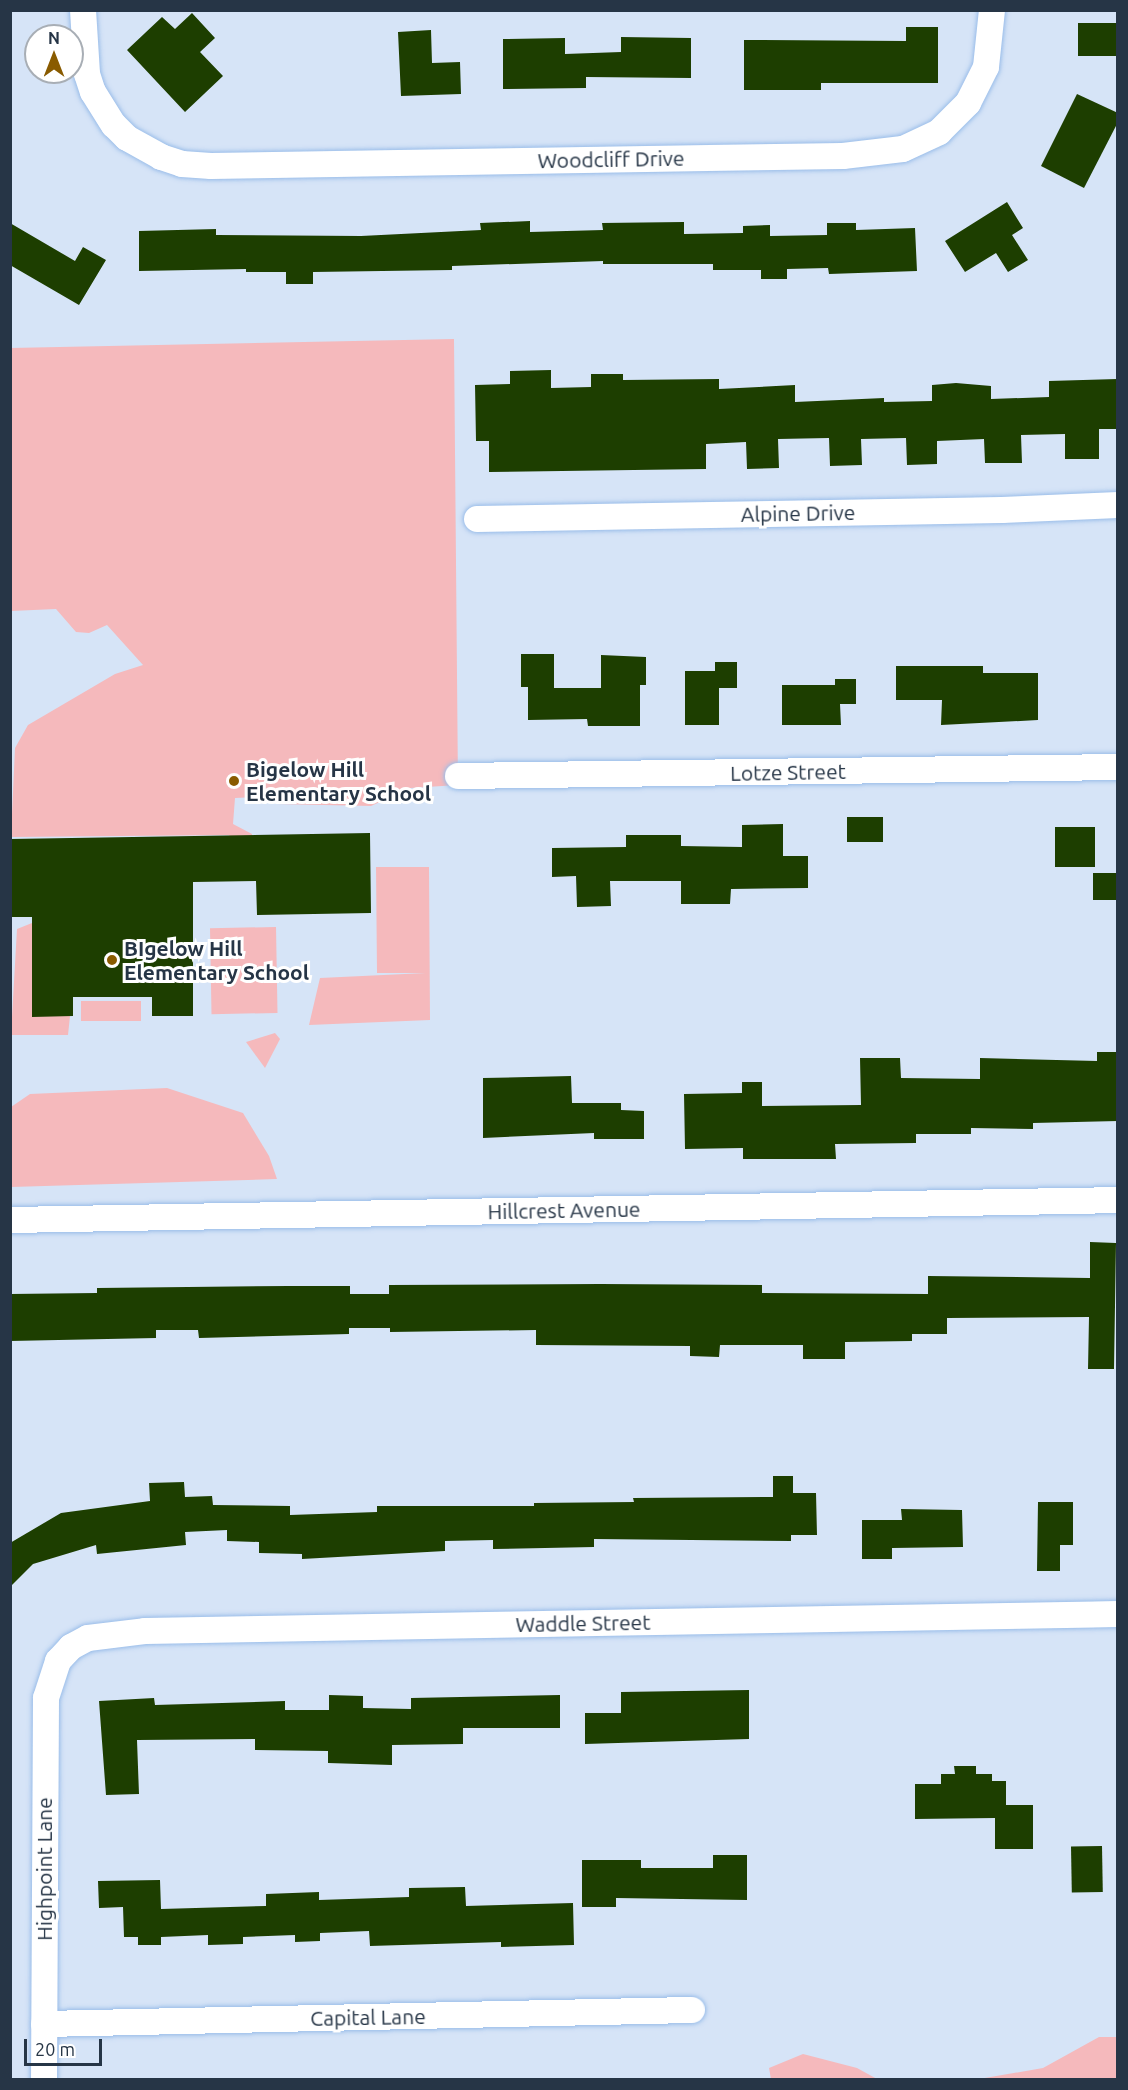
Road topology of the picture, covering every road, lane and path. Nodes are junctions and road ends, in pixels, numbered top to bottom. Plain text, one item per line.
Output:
1 (83, 10) edge
2 (992, 10) edge
3 (1118, 505) edge
4 (477, 519) dead end
5 (1118, 767) edge
6 (458, 776) dead end
7 (1118, 1200) edge
8 (10, 1220) edge
9 (1118, 1614) edge
10 (58, 1661) joint
11 (692, 2010) dead end
12 (44, 2024) junction
13 (44, 2079) edge

1 - 2 street, Woodcliff Drive
3 - 4 street, Alpine Drive
5 - 6 street, Lotze Street
7 - 8 street, Hillcrest Avenue
9 - 10 street, Waddle Street
10 - 12 street, Highpoint Lane
11 - 12 street, Capital Lane
12 - 13 street, Highpoint Lane

